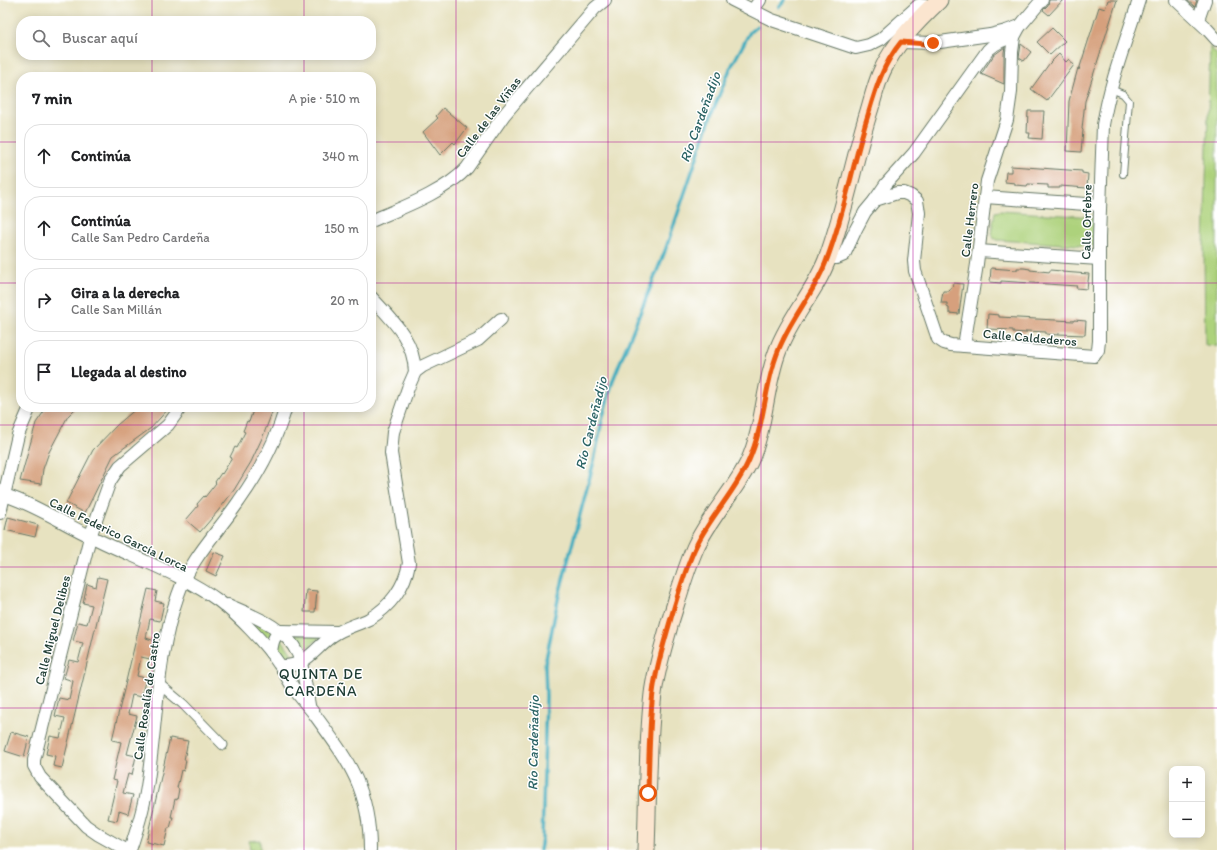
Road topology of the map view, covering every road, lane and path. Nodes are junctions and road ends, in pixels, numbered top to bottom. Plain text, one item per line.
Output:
1 (605, 0) edge
2 (732, 0) edge
3 (760, 0) edge
4 (1042, 0) edge
5 (1139, 0) edge
6 (1176, 0) edge
7 (1205, 0) edge
8 (936, 3) edge
9 (753, 10) junction
10 (1198, 20) junction
11 (1020, 26) junction
12 (1014, 37) junction
13 (1217, 40) edge
14 (901, 42) junction
15 (1111, 89) junction
16 (1123, 174) dead end
17 (985, 197) junction
18 (875, 200) junction
19 (1100, 205) junction
20 (376, 219) edge
21 (979, 251) junction
22 (1099, 259) junction
23 (825, 264) junction
24 (376, 303) edge
25 (501, 319) dead end
26 (964, 346) junction
27 (1094, 356) joint
28 (415, 372) junction
29 (28, 412) edge
30 (177, 412) edge
31 (284, 412) edge
32 (4, 495) junction
33 (0, 513) edge
34 (90, 537) junction
35 (184, 580) junction
36 (220, 602) junction
37 (280, 631) junction
38 (338, 632) junction
39 (271, 653) junction
40 (301, 663) junction
41 (281, 666) junction
42 (159, 684) junction
43 (310, 709) junction
44 (223, 745) dead end
45 (126, 850) edge
46 (130, 850) edge
47 (370, 850) edge
48 (646, 850) edge

1 - 20 street, Calle de las Viñas
2 - 9 street
3 - 9 street
4 - 11 street
5 - 15 street, Calle Orfebre
6 - 10 street
7 - 10 street
8 - 9 street
8 - 14 main road
10 - 13 street
11 - 12 street
11 - 14 street
12 - 17 street, Calle Herrero
12 - 18 street
14 - 23 main road
15 - 16 lane
15 - 19 street, Calle Orfebre
17 - 19 street
17 - 21 street, Calle Herrero
18 - 23 street
18 - 26 street, Calle Caldederos
19 - 22 street, Calle Orfebre
21 - 22 street
21 - 26 street, Calle Herrero
22 - 27 street, Calle Orfebre
23 - 48 main road
24 - 28 street
25 - 28 street
26 - 27 street, Calle Caldederos
28 - 38 street
29 - 32 street
30 - 34 street, Calle Miguel Delibes
31 - 35 street, Calle Rosalía de Castro
32 - 33 street
32 - 34 street, Calle Federico García Lorca
34 - 35 street, Calle Federico García Lorca
34 - 45 street, Calle Miguel Delibes
35 - 36 street, Calle Federico García Lorca
35 - 42 street, Calle Rosalía de Castro
36 - 37 street, Calle Federico García Lorca
36 - 39 street, Calle Federico García Lorca
37 - 38 street
37 - 39 street
37 - 40 street
38 - 40 street
39 - 41 street, Calle Federico García Lorca
40 - 41 street
40 - 43 street
41 - 43 street, Calle Federico García Lorca
42 - 44 street
42 - 46 street, Calle Rosalía de Castro
43 - 47 street, Calle Federico García Lorca

